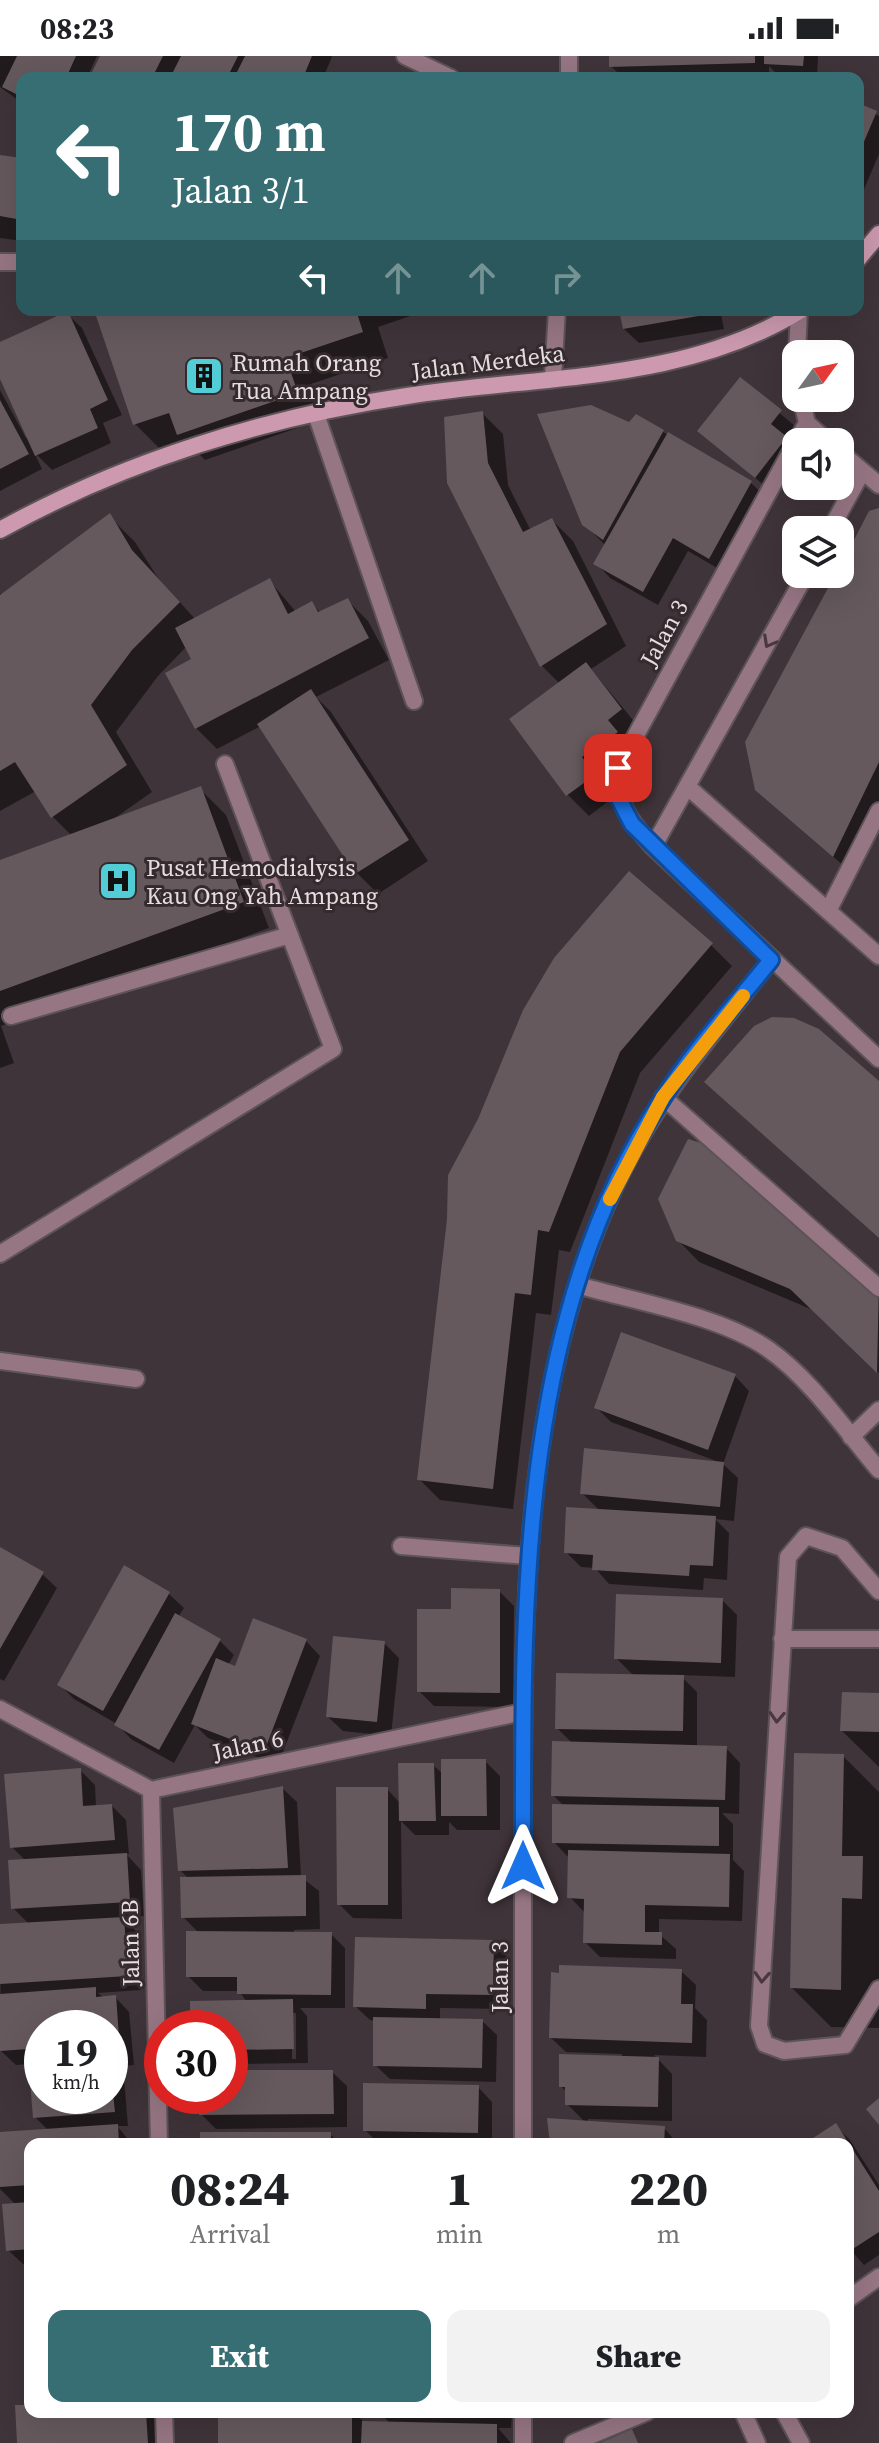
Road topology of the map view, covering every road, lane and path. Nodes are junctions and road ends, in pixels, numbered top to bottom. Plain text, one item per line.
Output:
1 (405, 56) edge
2 (438, 72) edge
3 (879, 234) edge
4 (864, 252) edge
5 (557, 316) edge
6 (791, 316) edge
7 (800, 316) edge
8 (798, 340) edge
9 (553, 377) junction
10 (804, 412) edge
11 (316, 414) junction
12 (807, 423) junction
13 (804, 428) edge
14 (813, 428) edge
15 (854, 465) edge
16 (782, 468) edge
17 (862, 472) junction
18 (879, 485) edge
19 (838, 516) edge
20 (0, 530) edge
21 (798, 588) edge
22 (414, 701) dead end
23 (225, 764) dead end
24 (689, 788) junction
25 (879, 811) edge
26 (653, 847) junction
27 (828, 911) junction
28 (290, 935) junction
29 (879, 956) edge
30 (771, 960) junction
31 (11, 1016) dead end
32 (879, 1059) edge
33 (663, 1097) junction
34 (0, 1254) edge
35 (577, 1285) junction
36 (879, 1288) edge
37 (0, 1361) edge
38 (136, 1379) dead end
39 (879, 1410) edge
40 (851, 1437) junction
41 (879, 1470) edge
42 (401, 1546) dead end
43 (527, 1556) junction
44 (879, 1591) edge
45 (782, 1639) junction
46 (879, 1639) edge
47 (0, 1709) edge
48 (523, 1712) junction
49 (151, 1790) junction
50 (879, 1989) edge
51 (159, 2138) edge
52 (523, 2138) edge
53 (879, 2277) edge
54 (854, 2295) edge
55 (164, 2418) edge
56 (523, 2418) edge
57 (633, 2418) edge
58 (746, 2418) edge
59 (787, 2418) edge
60 (165, 2443) edge
61 (523, 2443) edge
62 (573, 2443) edge
63 (757, 2443) edge
64 (801, 2443) edge

1 - 2 street
3 - 4 street
5 - 9 street
6 - 9 street, Jalan Merdeka
7 - 8 street
9 - 11 street, Jalan Merdeka
10 - 12 street
11 - 20 street, Jalan Merdeka
11 - 22 street
12 - 13 street, Jalan 3
12 - 14 street
15 - 17 street
16 - 26 street, Jalan 3
17 - 18 street
17 - 19 street
21 -> 24 street
23 - 28 street
24 - 26 street
24 - 27 street
25 - 27 street
26 - 30 street, Jalan 3
27 - 29 street
28 - 31 street
28 - 34 street
30 - 32 street, Jalan 3
30 - 33 street, Jalan 3
33 - 35 street, Jalan 3
33 - 36 street
35 - 40 street
35 - 43 street, Jalan 3
37 - 38 street
39 - 40 street
40 - 41 street
42 - 43 street
43 - 48 street, Jalan 3
44 - 45 street
45 - 46 street
45 -> 50 street
47 - 49 street
48 - 49 street, Jalan 6
48 - 52 street, Jalan 3
49 - 51 street, Jalan 6B
53 - 54 street
55 - 60 street
56 - 61 street
57 - 62 street
58 - 63 street
59 - 64 street

